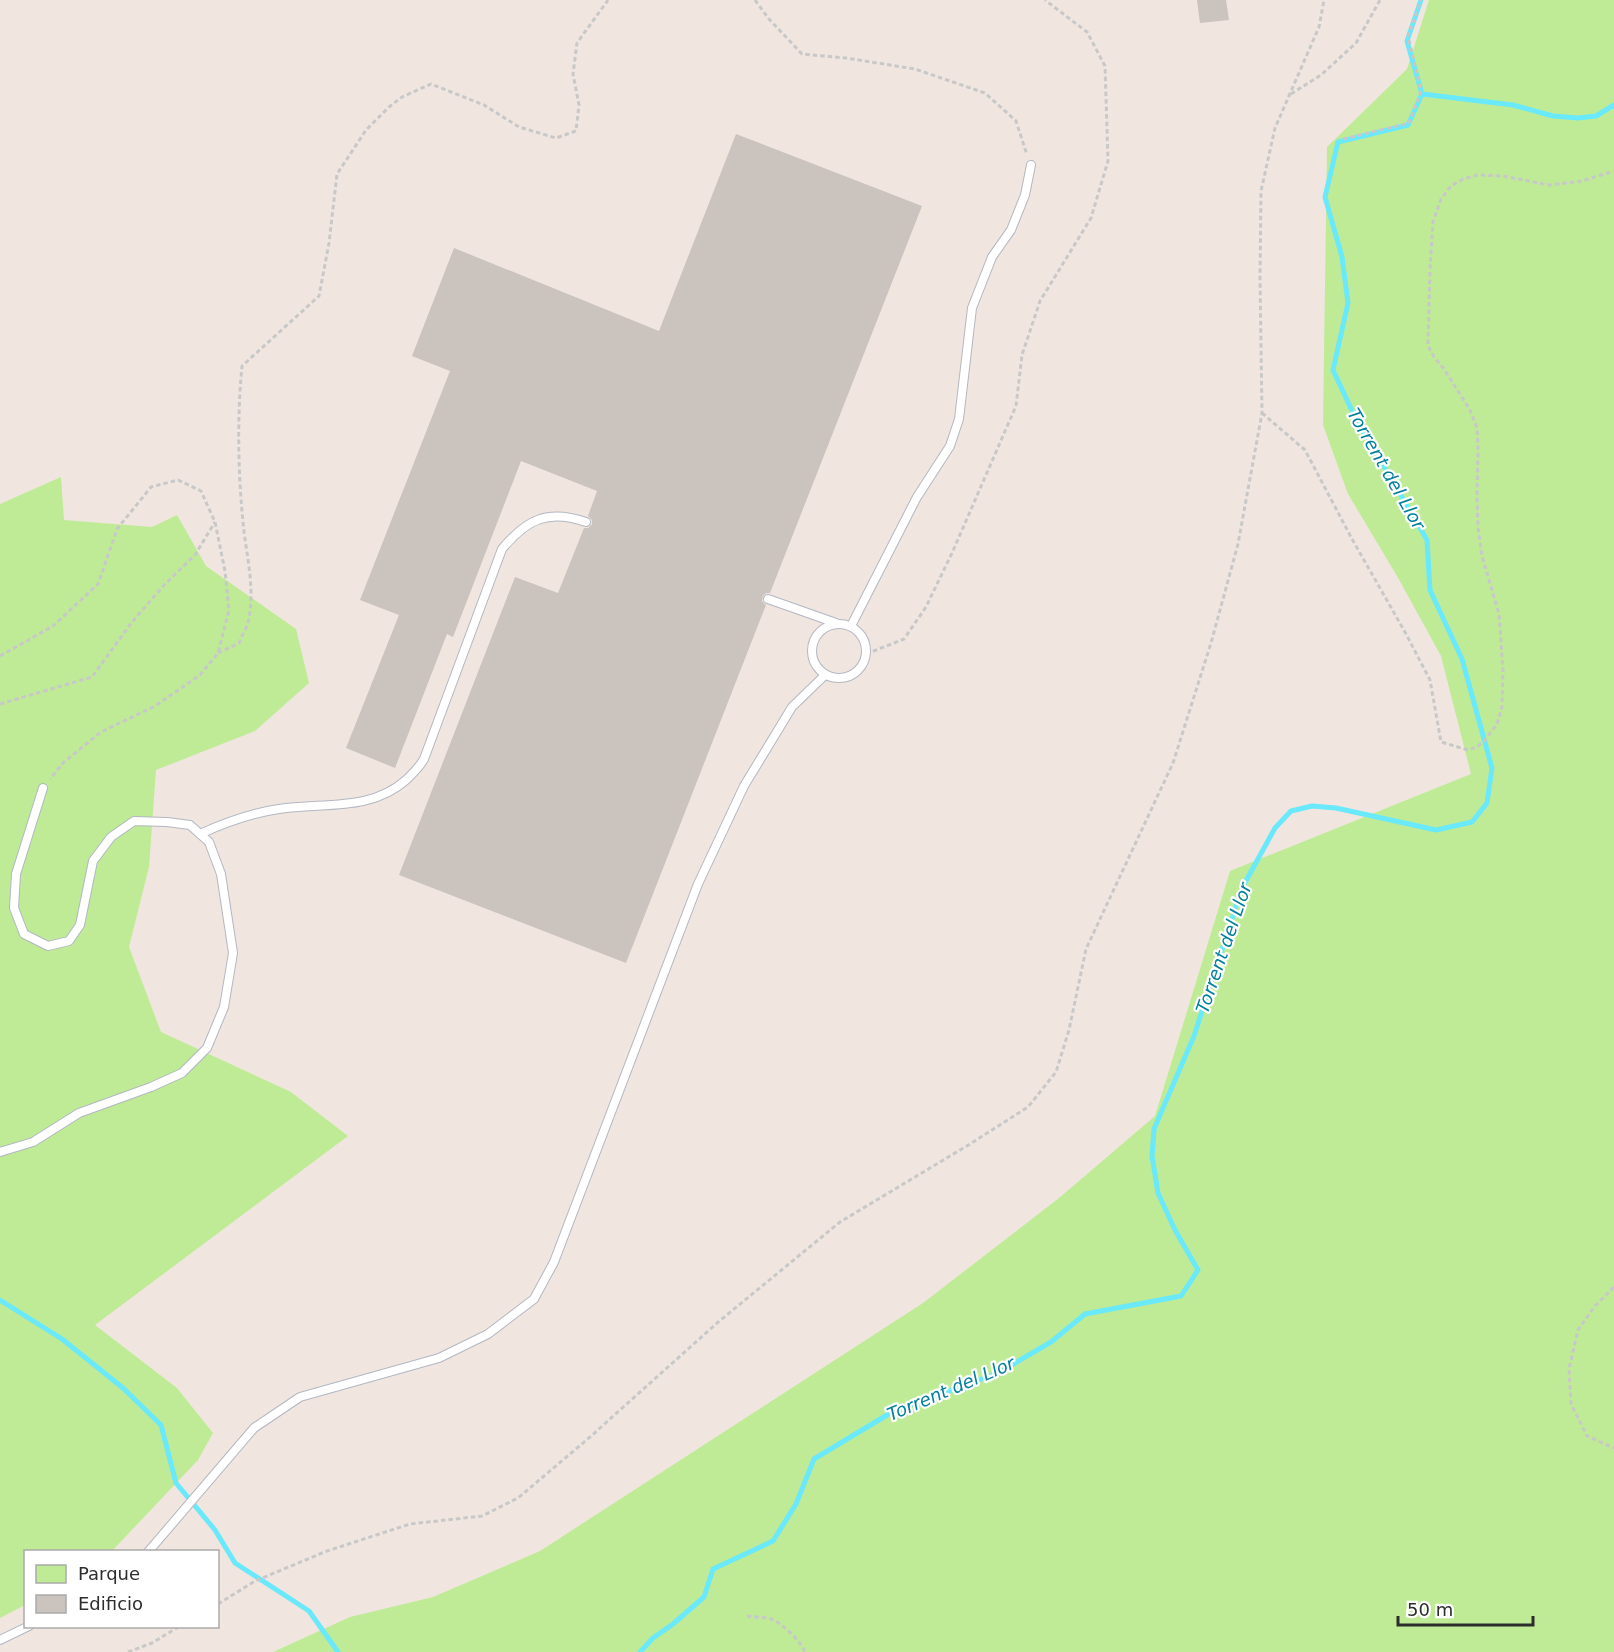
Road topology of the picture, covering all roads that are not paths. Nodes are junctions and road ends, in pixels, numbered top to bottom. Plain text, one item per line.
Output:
1 (1031, 165) road end
2 (586, 522) dead end
3 (768, 599) dead end
4 (837, 624) junction
5 (850, 626) junction
6 (825, 675) junction
7 (43, 788) road end
8 (200, 834) junction
9 (0, 1152) edge
10 (149, 1550) edge
11 (25, 1628) edge
12 (0, 1640) edge

1 - 5 lane
2 - 8 lane
3 - 4 lane
4 - 5 lane
4 - 6 lane
5 - 6 lane
6 - 10 lane
7 - 8 lane
8 - 9 lane
11 - 12 lane

